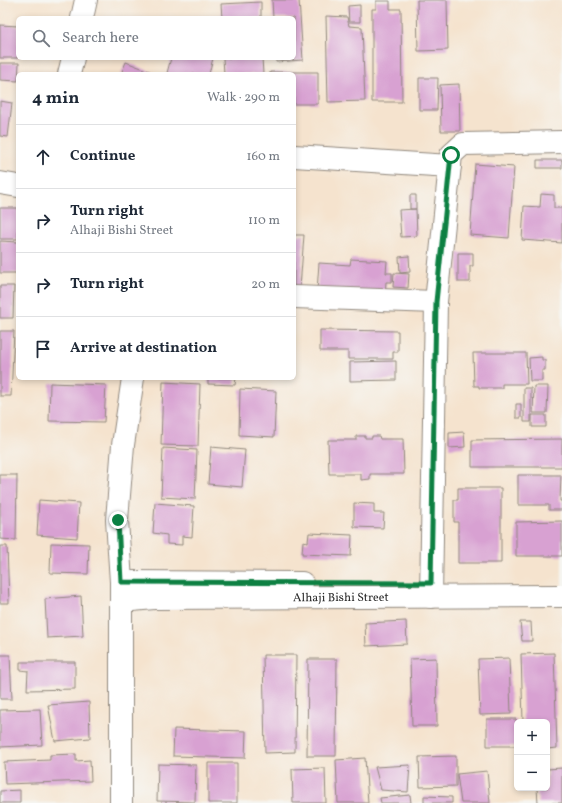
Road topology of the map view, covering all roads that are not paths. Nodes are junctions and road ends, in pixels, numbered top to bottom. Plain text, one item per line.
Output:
1 (86, 0) edge
2 (82, 16) edge
3 (72, 60) edge
4 (70, 72) edge
5 (562, 142) edge
6 (296, 156) edge
7 (450, 166) junction
8 (0, 184) edge
9 (16, 186) edge
10 (296, 297) edge
11 (436, 302) junction
12 (133, 380) edge
13 (562, 581) edge
14 (431, 590) junction
15 (121, 592) junction
16 (562, 596) edge
17 (121, 803) edge

1 - 2 street
3 - 4 street
5 - 7 street
6 - 7 street
7 - 11 street
8 - 9 street
10 - 11 street
11 - 14 street
12 - 15 street
13 - 14 street, Alhaji Bishi Street
14 - 15 street, Alhaji Bishi Street
14 - 16 street, Alhaji Bishi Street
15 - 17 street

